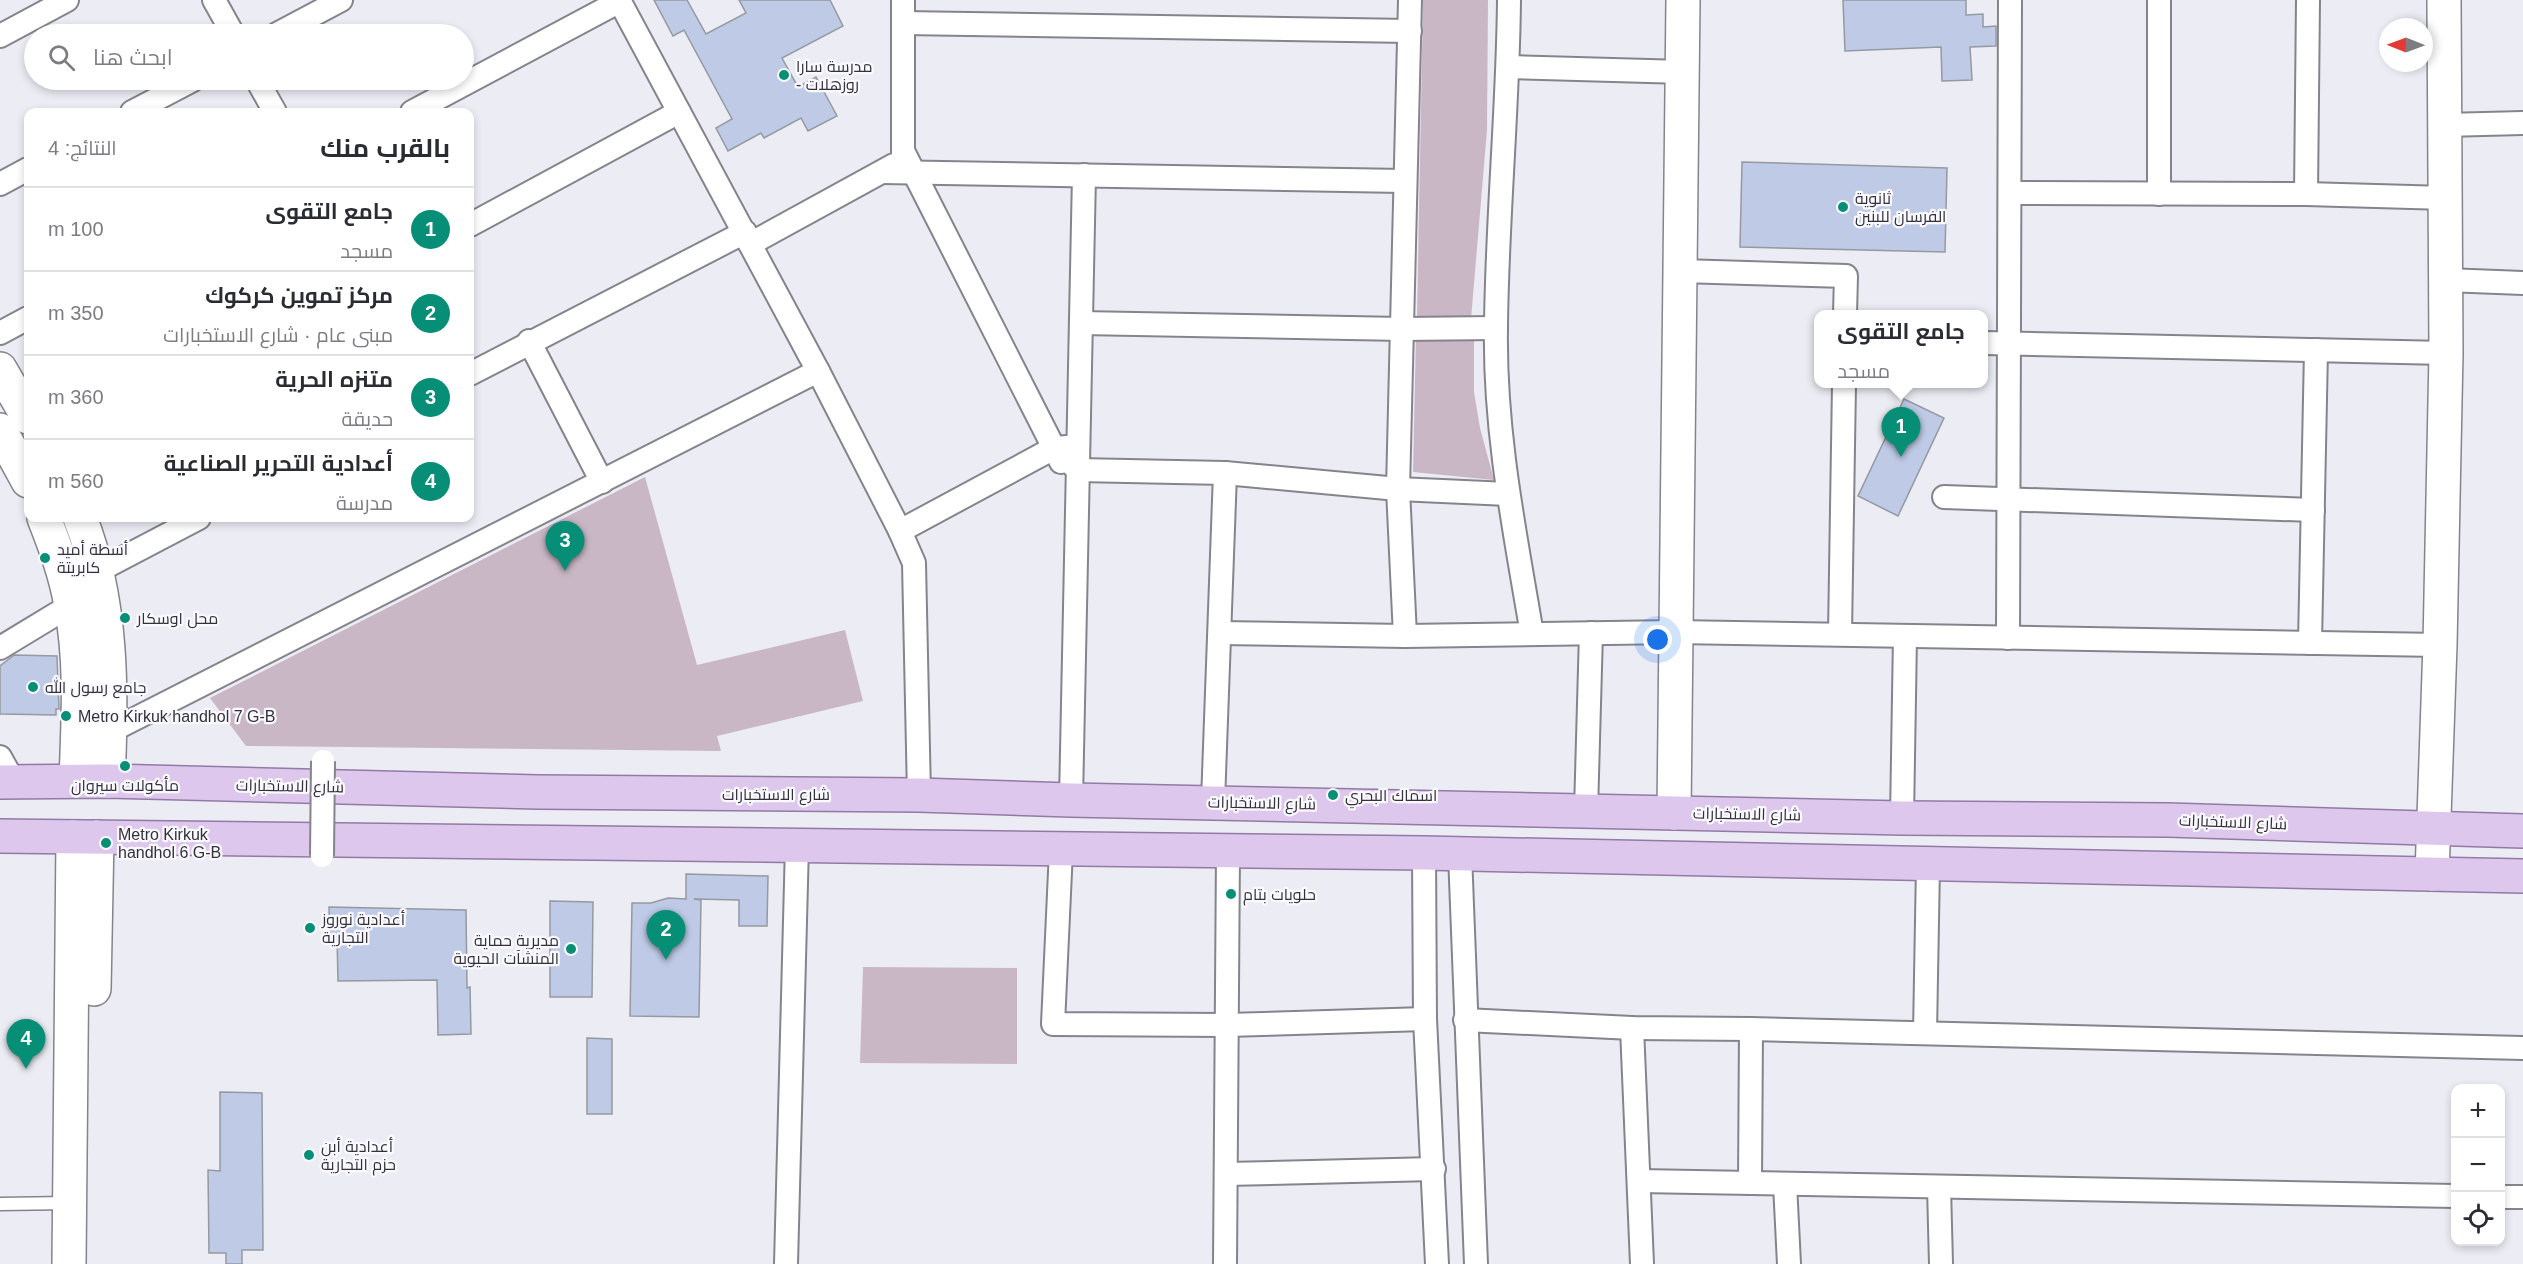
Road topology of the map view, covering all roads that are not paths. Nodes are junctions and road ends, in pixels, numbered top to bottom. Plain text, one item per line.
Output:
1 (67, 0) edge
2 (214, 0) edge
3 (340, 0) edge
4 (903, 0) edge
5 (1410, 0) edge
6 (1509, 0) edge
7 (1683, 0) edge
8 (2010, 0) edge
9 (2159, 0) edge
10 (2308, 0) edge
11 (2444, 0) edge
12 (620, 1) edge
13 (903, 23) junction
14 (227, 24) edge
15 (296, 24) edge
16 (1410, 31) junction
17 (0, 36) edge
18 (1508, 67) junction
19 (1684, 72) junction
20 (474, 79) edge
21 (174, 90) edge
22 (263, 90) edge
23 (453, 90) edge
24 (140, 108) edge
25 (273, 108) edge
26 (419, 108) edge
27 (679, 112) junction
28 (2523, 123) edge
29 (2444, 125) junction
30 (901, 165) junction
31 (24, 171) edge
32 (1084, 175) junction
33 (1404, 181) junction
34 (0, 184) edge
35 (2010, 194) junction
36 (2159, 194) junction
37 (2306, 194) junction
38 (2446, 198) junction
39 (474, 223) edge
40 (748, 238) junction
41 (1681, 272) junction
42 (2446, 280) junction
43 (2523, 283) edge
44 (1845, 310) edge
45 (24, 320) edge
46 (1081, 323) junction
47 (1496, 328) junction
48 (1402, 329) junction
49 (0, 333) edge
50 (530, 341) junction
51 (1988, 344) edge
52 (2008, 344) junction
53 (2316, 351) junction
54 (2446, 353) junction
55 (0, 369) edge
56 (818, 371) junction
57 (474, 372) edge
58 (1844, 388) edge
59 (24, 410) edge
60 (0, 430) edge
61 (1078, 447) junction
62 (1054, 448) junction
63 (1225, 473) junction
64 (24, 474) edge
65 (1078, 481) junction
66 (602, 482) junction
67 (1398, 489) junction
68 (1508, 494) junction
69 (1944, 496) dead end
70 (2008, 499) junction
71 (2313, 510) junction
72 (45, 522) edge
73 (81, 522) edge
74 (191, 522) edge
75 (900, 531) junction
76 (96, 572) junction
77 (71, 605) junction
78 (1676, 632) junction
79 (1220, 633) junction
80 (1591, 633) junction
81 (1532, 634) junction
82 (1840, 634) junction
83 (1405, 636) junction
84 (1905, 636) junction
85 (2008, 638) junction
86 (2310, 643) junction
87 (2440, 645) junction
88 (0, 648) edge
89 (111, 731) junction
90 (323, 761) dead end
91 (5, 773) edge
92 (92, 781) junction
93 (538, 792) junction
94 (919, 795) junction
95 (1071, 800) junction
96 (1213, 802) junction
97 (1586, 811) junction
98 (1674, 813) junction
99 (1902, 818) junction
100 (2433, 828) junction
101 (2523, 831) edge
102 (0, 836) edge
103 (85, 837) junction
104 (537, 841) junction
105 (797, 845) junction
106 (1061, 850) junction
107 (1228, 852) junction
108 (1424, 853) junction
109 (1460, 854) junction
110 (322, 856) dead end
111 (1928, 865) junction
112 (2432, 874) junction
113 (2523, 876) edge
114 (1425, 1019) junction
115 (1465, 1020) junction
116 (1227, 1025) junction
117 (1632, 1028) junction
118 (1751, 1029) junction
119 (1925, 1033) junction
120 (2523, 1048) edge
121 (1434, 1169) junction
122 (1226, 1174) junction
123 (1639, 1181) junction
124 (1750, 1183) junction
125 (1785, 1184) junction
126 (1939, 1187) junction
127 (2451, 1196) edge
128 (2505, 1197) edge
129 (2523, 1197) edge
130 (70, 1203) junction
131 (0, 1204) edge
132 (69, 1264) edge
133 (90, 1264) edge
134 (786, 1264) edge
135 (1225, 1264) edge
136 (1437, 1264) edge
137 (1476, 1264) edge
138 (1642, 1264) edge
139 (1789, 1264) edge
140 (1941, 1264) edge

1 - 17 street
2 - 14 street
3 - 15 street
4 - 13 street
5 - 16 street
6 - 18 street
7 - 19 street
8 - 35 street
9 - 36 street
10 - 37 street
11 - 29 street
12 - 20 street
12 - 27 street
13 - 16 street
13 - 30 street
16 - 33 street
18 - 19 street
18 - 47 street
19 - 41 street
21 - 24 street
22 - 25 street
23 - 26 street
27 - 39 street
27 - 40 street
28 - 29 street
29 - 38 street
30 - 32 street
30 - 40 street
30 - 62 street
31 - 34 street
32 - 33 street
32 - 46 street
33 - 48 street
35 - 36 street
35 - 52 street
36 - 37 street
37 - 38 street
38 - 42 street
40 - 50 street
40 - 56 street
41 - 44 street
41 - 78 street
42 - 43 street
42 - 54 street
45 - 49 street
46 - 48 street
46 - 61 street
47 - 48 street
47 - 68 street
48 - 67 street
50 - 57 street
50 - 66 street
51 - 52 street
52 - 53 street
52 - 70 street
53 - 54 street
53 - 71 street
54 - 87 street
55 - 59 street
56 - 66 street
56 - 75 street
58 - 82 street
60 - 64 street
61 - 62 street
61 - 65 street
62 - 65 street
62 - 75 street
63 - 65 street
63 - 67 street
63 - 79 street
65 - 95 street
66 - 89 street
67 - 68 street
67 - 83 street
68 - 81 street
69 - 70 street
70 - 71 street
70 - 85 street
71 - 86 street
72 - 77 street
73 - 76 street
74 - 76 street
75 - 94 street
76 - 89 street
77 - 88 street
77 - 92 street
78 - 80 street
78 - 82 street
78 - 98 street
79 - 83 street
79 - 96 street
80 - 81 street
80 - 97 street
81 - 83 street
82 - 84 street
84 - 85 street
84 - 99 street
85 - 86 street
86 - 87 street
87 - 100 street
89 - 92 street
90 - 110 street, bridge
91 - 92 main road, شارع الاستخبارات
92 - 93 main road, شارع الاستخبارات
93 - 94 main road, شارع الاستخبارات
93 - 104 main road
94 - 95 main road, شارع الاستخبارات
95 - 96 main road, شارع الاستخبارات
96 - 97 main road, شارع الاستخبارات
97 - 98 main road, شارع الاستخبارات
98 - 99 main road, شارع الاستخبارات
99 - 100 main road, شارع الاستخبارات
100 - 101 main road, شارع الاستخبارات
100 - 112 street
102 - 103 main road
103 - 104 main road
103 - 130 street
103 - 133 street
104 - 105 main road
105 - 106 main road
105 - 134 street
106 - 107 main road
106 - 116 street
107 - 108 main road
107 - 116 street
108 - 109 main road
108 - 114 street
109 - 111 main road
109 - 115 street
111 - 112 main road
111 - 119 street
112 - 113 main road
114 - 116 street
114 - 121 street
115 - 117 street
115 - 137 street
116 - 122 street
117 - 118 street
117 - 123 street
118 - 119 street
118 - 124 street
119 - 120 street
121 - 122 street
121 - 136 street
122 - 135 street
123 - 124 street
123 - 138 street
124 - 125 street
125 - 126 street
125 - 139 street
126 - 127 street
126 - 140 street
128 - 129 street
130 - 131 lane
130 - 132 street

